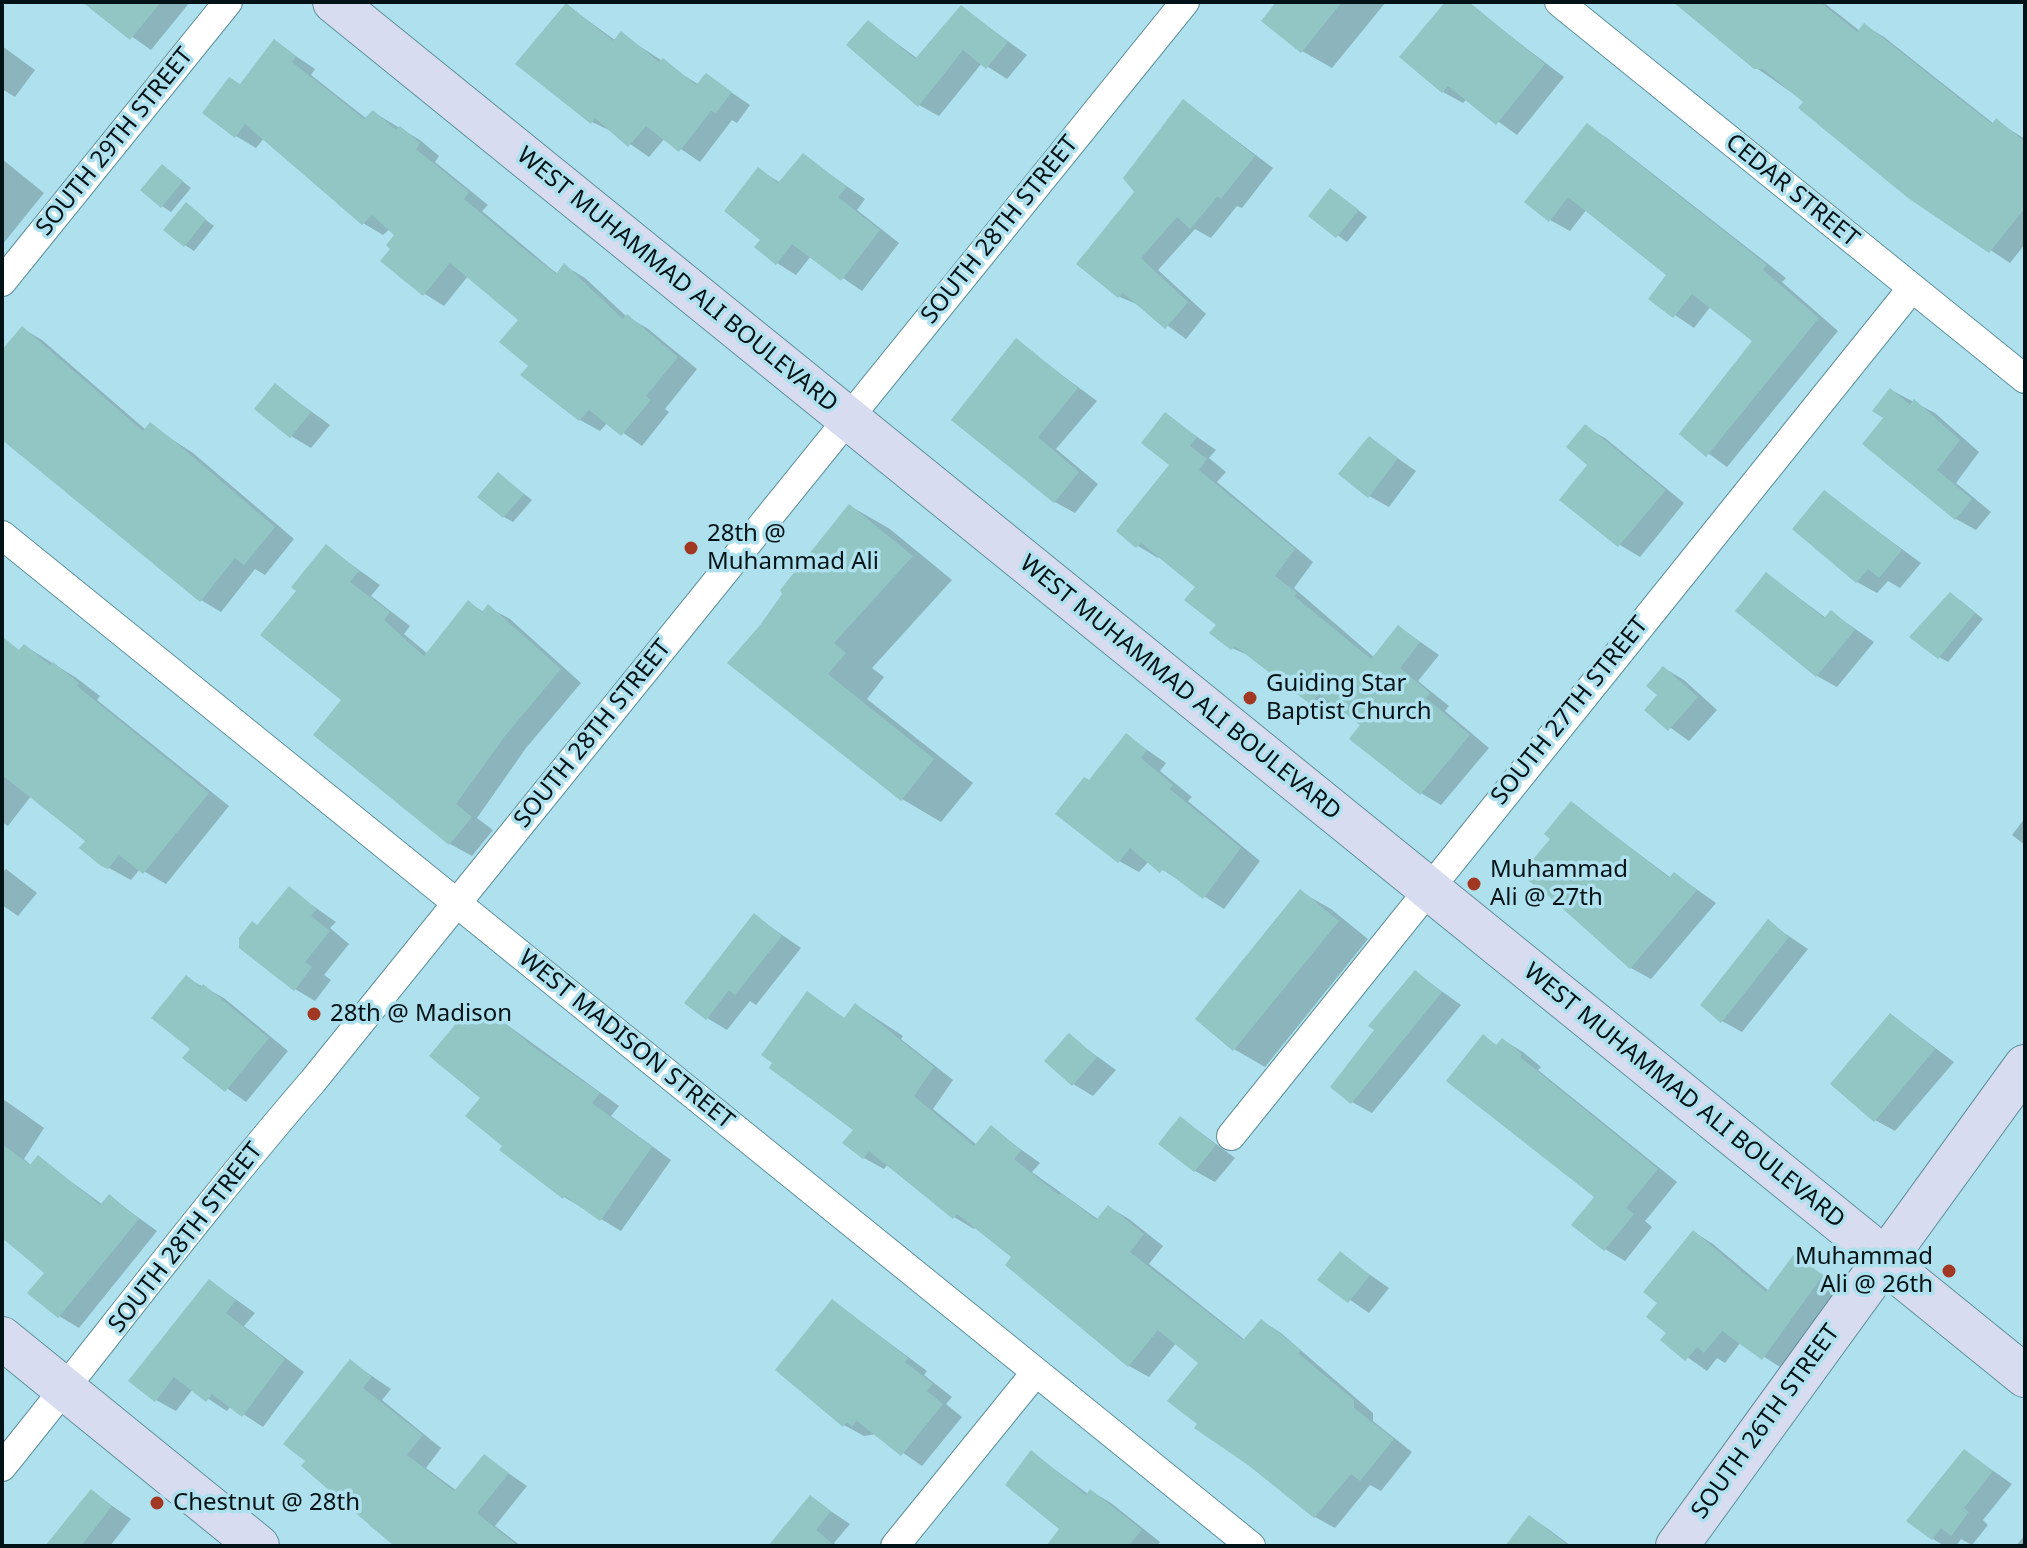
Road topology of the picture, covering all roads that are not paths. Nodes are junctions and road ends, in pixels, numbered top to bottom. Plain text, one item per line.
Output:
1 (228, 2) edge
2 (334, 2) edge
3 (1185, 2) edge
4 (1559, 2) edge
5 (2, 282) edge
6 (1912, 288) junction
7 (2025, 379) edge
8 (847, 419) junction
9 (2, 535) edge
10 (1428, 889) junction
11 (456, 903) junction
12 (2025, 1066) edge
13 (1231, 1136) dead end
14 (1882, 1260) junction
15 (2, 1338) edge
16 (1036, 1372) junction
17 (2025, 1376) edge
18 (66, 1390) junction
19 (2, 1467) edge
20 (258, 1546) edge
21 (895, 1546) edge
22 (1251, 1546) edge
23 (1677, 1546) edge

1 - 5 street, SOUTH 29TH STREET
2 - 8 main road, WEST MUHAMMAD ALI BOULEVARD
3 - 8 street, SOUTH 28TH STREET
4 - 6 street, CEDAR STREET
6 - 7 street, CEDAR STREET
6 - 10 street, SOUTH 27TH STREET
8 - 10 main road, WEST MUHAMMAD ALI BOULEVARD
8 - 11 street, SOUTH 28TH STREET
9 - 11 street, WEST MADISON STREET
10 - 13 street, SOUTH 27TH STREET
10 - 14 main road, WEST MUHAMMAD ALI BOULEVARD
11 - 16 street, WEST MADISON STREET
11 - 18 street, SOUTH 28TH STREET
12 - 14 main road, SOUTH 26TH STREET
14 - 17 main road, WEST MUHAMMAD ALI BOULEVARD
14 - 23 main road, SOUTH 26TH STREET
15 - 18 main road
16 - 21 street
16 - 22 street, WEST MADISON STREET
18 - 19 street, SOUTH 28TH STREET
18 - 20 main road

